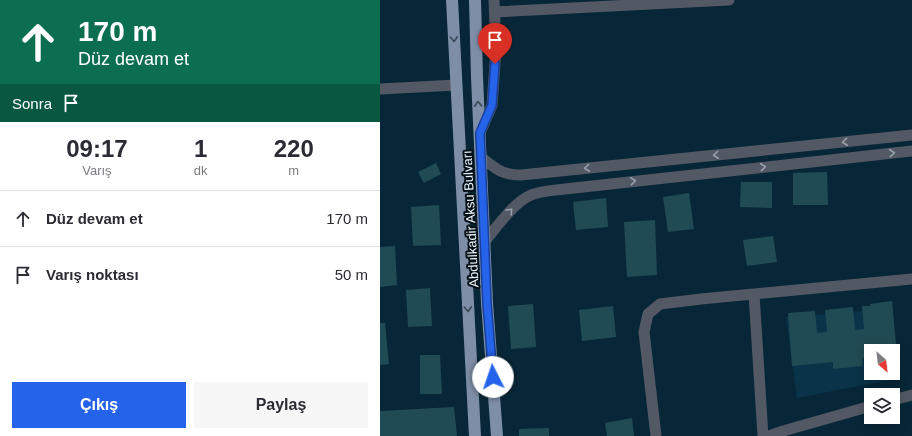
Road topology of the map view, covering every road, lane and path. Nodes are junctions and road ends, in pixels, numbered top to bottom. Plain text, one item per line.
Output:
1 (452, 0) edge
2 (475, 0) edge
3 (494, 0) edge
4 (729, 0) edge
5 (495, 12) junction
6 (456, 85) junction
7 (380, 89) edge
8 (480, 133) junction
9 (912, 135) edge
10 (912, 151) edge
11 (481, 157) junction
12 (542, 173) junction
13 (544, 192) junction
14 (485, 241) junction
15 (912, 279) edge
16 (754, 294) junction
17 (912, 395) edge
18 (900, 398) edge
19 (864, 408) edge
20 (475, 436) edge
21 (497, 436) edge
22 (656, 436) edge
23 (764, 436) edge
24 (769, 436) edge

1 -> 6 main road, Abdulkadir Aksu Bulvarı
8 -> 2 main road, Abdulkadir Aksu Bulvarı
3 - 5 street
4 - 5 street
5 - 8 street
6 - 7 street
6 -> 20 main road, Abdulkadir Aksu Bulvarı
8 - 11 main road, Abdulkadir Aksu Bulvarı
9 -> 12 street
13 -> 10 street
11 - 12 street
11 - 14 main road, Abdulkadir Aksu Bulvarı
12 - 13 street
14 -> 13 street
14 - 21 main road, Abdulkadir Aksu Bulvarı
15 - 16 street
16 - 22 street
16 - 23 street
17 - 18 street
19 - 24 street

